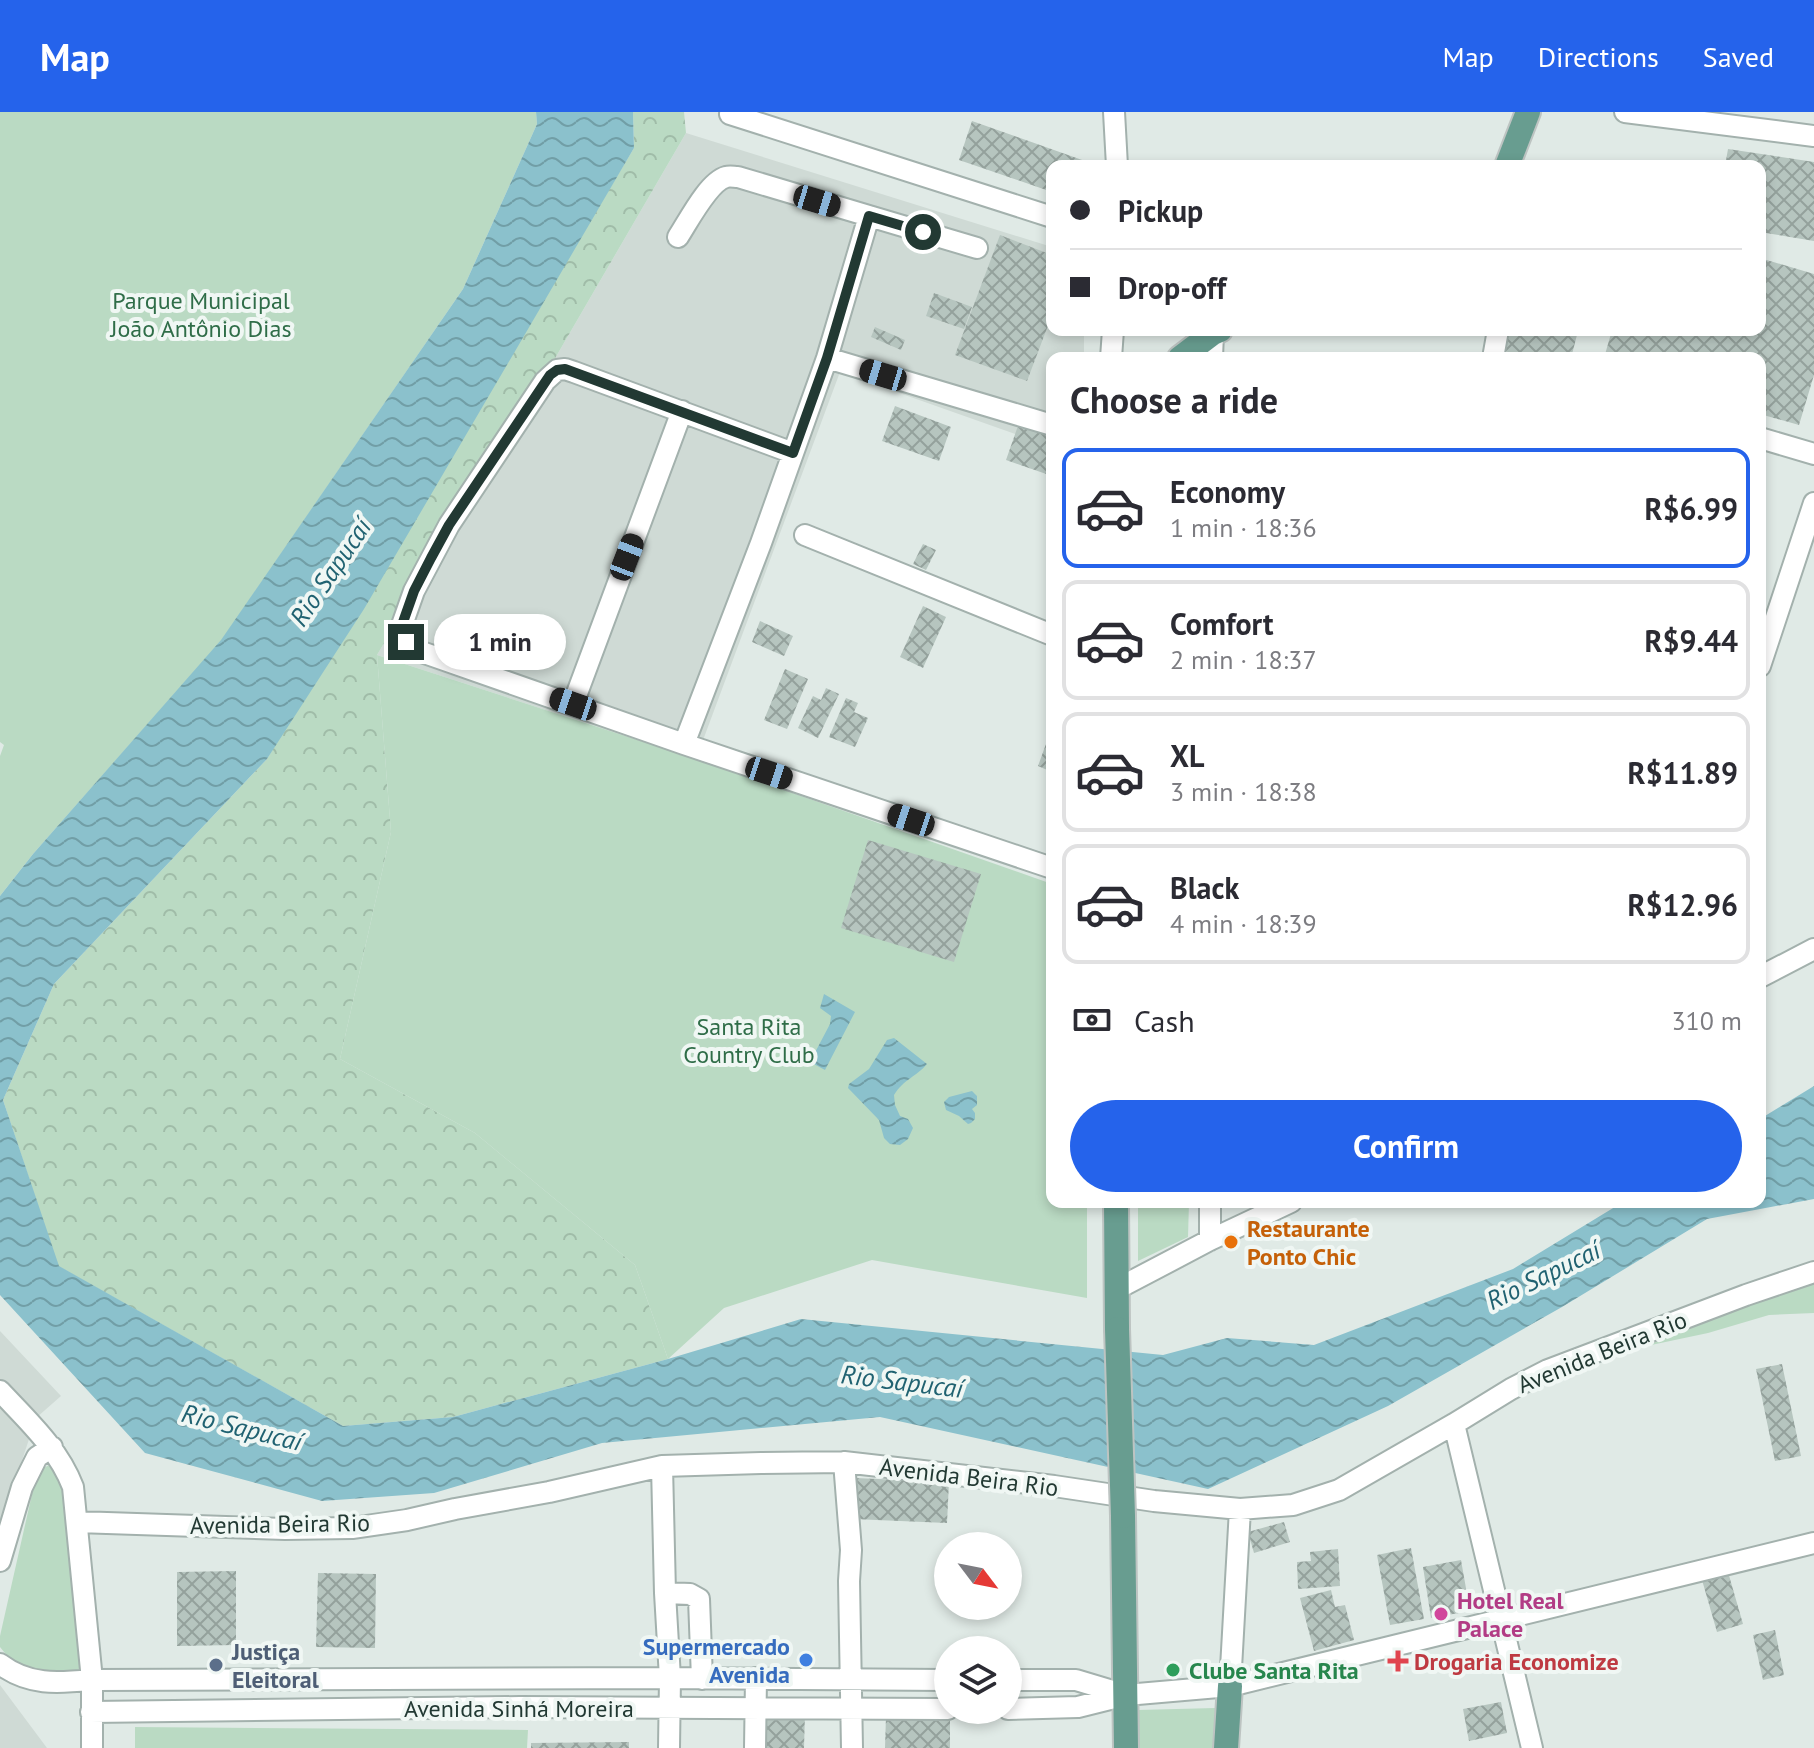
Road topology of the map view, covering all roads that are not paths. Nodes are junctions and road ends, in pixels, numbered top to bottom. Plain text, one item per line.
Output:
1 (1114, 112) edge
2 (1528, 112) edge
3 (1625, 112) edge
4 (730, 113) edge
5 (1814, 136) edge
6 (1117, 160) edge
7 (1510, 160) edge
8 (1046, 215) edge
9 (869, 216) junction
10 (678, 237) dead end
11 (977, 248) dead end
12 (1209, 336) edge
13 (1188, 352) edge
14 (827, 358) junction
15 (682, 411) junction
16 (1046, 423) edge
17 (1766, 440) edge
18 (793, 453) junction
19 (1814, 454) edge
20 (1814, 503) edge
21 (805, 535) dead end
22 (1046, 633) edge
23 (1766, 647) edge
24 (573, 704) junction
25 (684, 744) junction
26 (1046, 866) edge
27 (1814, 949) edge
28 (1766, 974) edge
29 (1116, 1208) edge
30 (1210, 1208) edge
31 (1278, 1208) edge
32 (1210, 1240) junction
33 (1814, 1272) edge
34 (1115, 1290) junction
35 (0, 1391) edge
36 (1454, 1424) junction
37 (52, 1447) junction
38 (844, 1462) junction
39 (662, 1466) junction
40 (1240, 1509) junction
41 (77, 1522) junction
42 (1814, 1543) edge
43 (0, 1561) edge
44 (665, 1593) junction
45 (1502, 1619) junction
46 (0, 1664) edge
47 (519, 1678) junction
48 (670, 1678) junction
49 (756, 1678) junction
50 (702, 1679) junction
51 (92, 1680) junction
52 (852, 1680) junction
53 (934, 1680) edge
54 (1022, 1680) edge
55 (1230, 1686) junction
56 (1126, 1695) junction
57 (520, 1707) junction
58 (670, 1707) junction
59 (851, 1707) junction
60 (755, 1708) junction
61 (934, 1709) edge
62 (1022, 1709) edge
63 (91, 1712) junction
64 (92, 1748) edge
65 (669, 1748) edge
66 (755, 1748) edge
67 (852, 1748) edge
68 (1126, 1748) edge
69 (1226, 1748) edge
70 (1532, 1748) edge

1 - 6 street
2 - 7 main road
3 - 5 street
4 - 8 street
9 - 10 street
9 - 11 street
9 - 14 street
12 - 13 main road
14 - 16 street
14 - 18 street
15 - 18 street
15 - 24 street
15 - 24 street
17 - 19 street
18 - 25 street
20 - 23 street
21 - 22 street
24 - 25 street
25 - 26 street
27 - 28 street
29 - 34 main road
30 - 32 street
31 - 32 street
32 - 34 street
33 - 36 street, Avenida Beira Rio
34 - 56 main road, bridge
35 - 37 street
36 - 40 street, Avenida Beira Rio
36 - 45 street
37 - 41 street
37 - 43 street
38 - 39 street, Avenida Beira Rio
38 - 40 street, Avenida Beira Rio
38 - 52 street
39 - 41 street, Avenida Beira Rio
39 - 44 street
40 - 55 street
41 - 51 street
42 - 45 street
44 - 48 street
44 - 50 street
45 - 55 street
45 - 70 street
46 - 51 street, Avenida Sinhá Moreira
47 - 48 street, Avenida Sinhá Moreira
47 - 51 street, Avenida Sinhá Moreira
47 - 57 street
48 - 50 street, Avenida Sinhá Moreira
48 - 58 street
49 - 50 street, Avenida Sinhá Moreira
49 - 52 street, Avenida Sinhá Moreira
49 - 60 street
51 - 63 street
52 - 53 street, Avenida Sinhá Moreira
52 - 59 street
54 - 56 street
55 - 56 street
55 - 69 main road
56 - 62 street
56 - 68 main road
57 - 58 street, Avenida Sinhá Moreira
57 - 63 street, Avenida Sinhá Moreira
58 - 60 street, Avenida Sinhá Moreira
58 - 65 street
59 - 60 street, Avenida Sinhá Moreira
59 - 61 street, Avenida Sinhá Moreira
59 - 67 street
60 - 66 street
63 - 64 street

